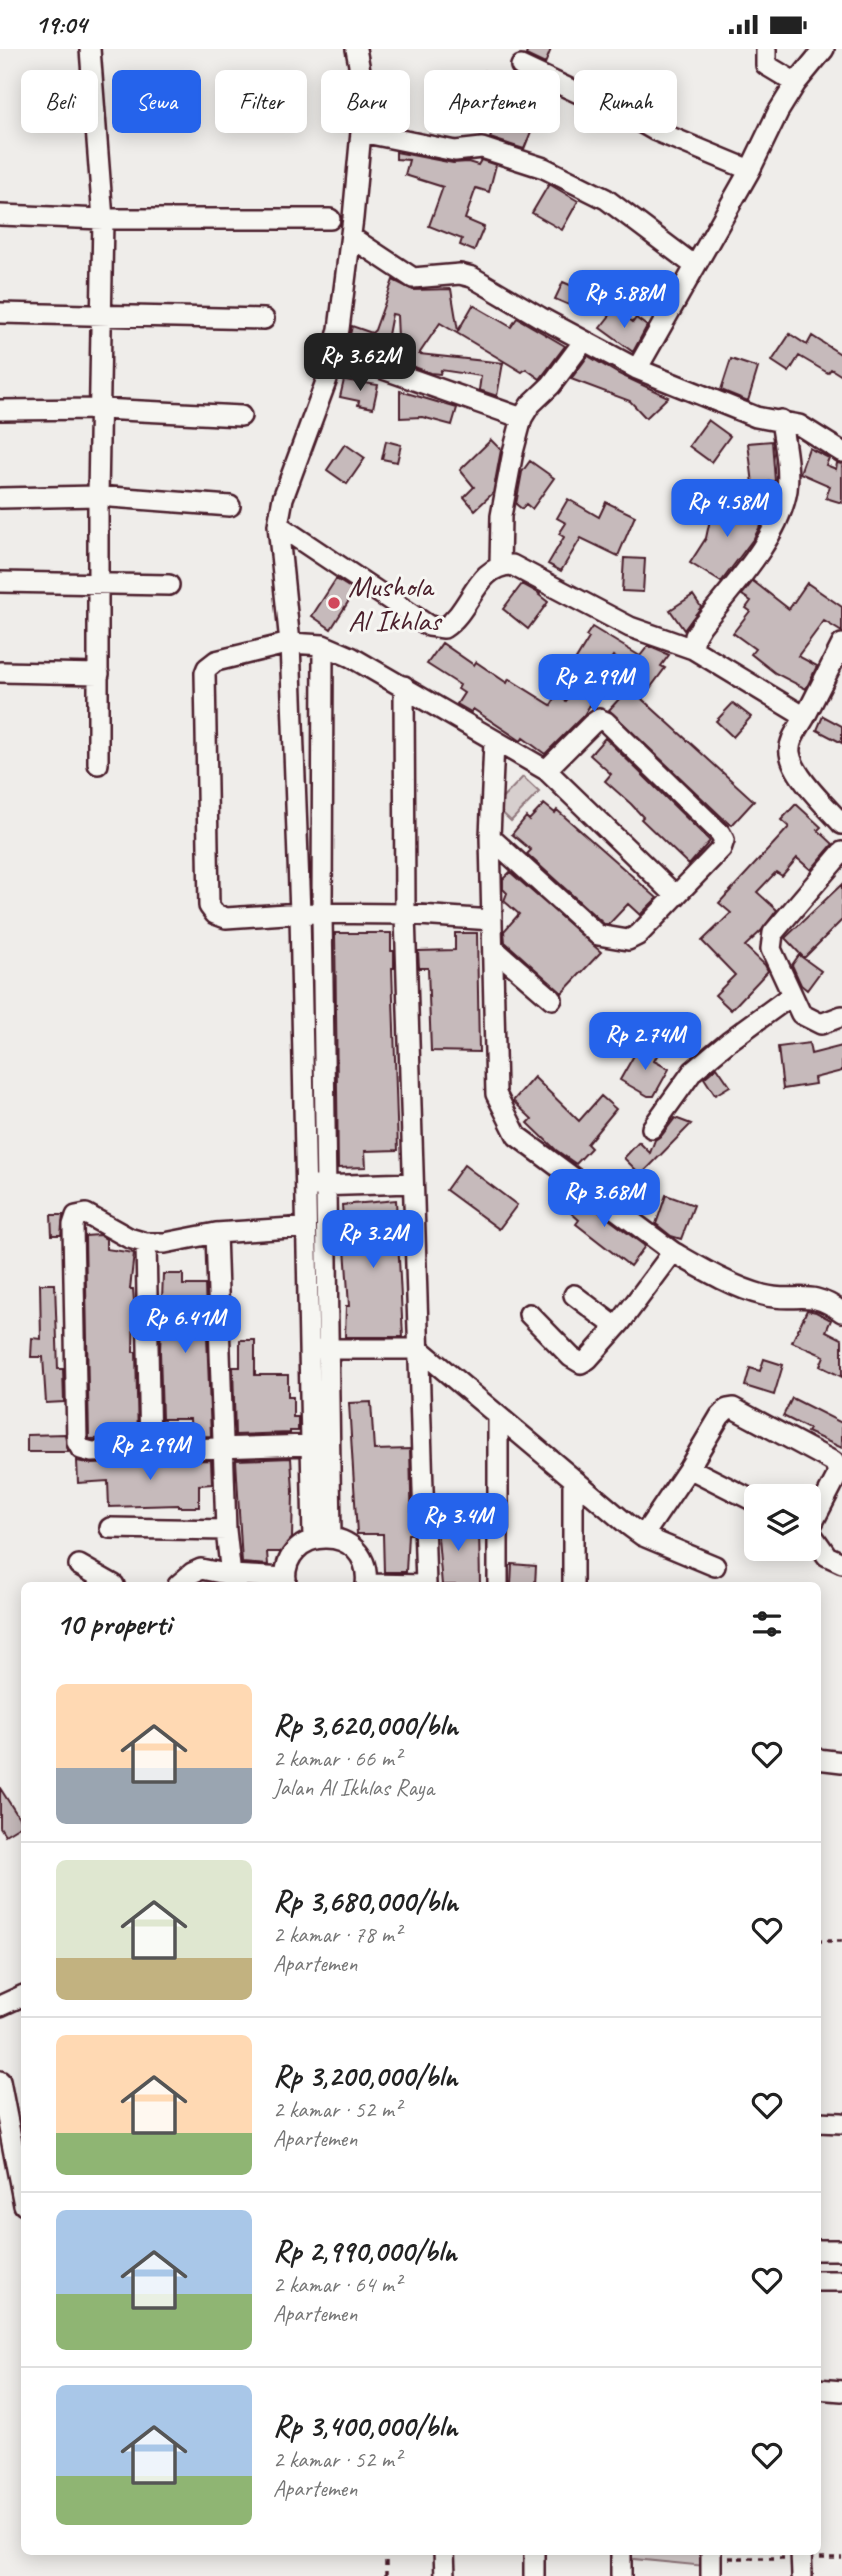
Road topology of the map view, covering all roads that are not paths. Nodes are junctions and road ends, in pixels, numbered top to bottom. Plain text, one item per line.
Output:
1 (90, 49) edge
2 (356, 49) edge
3 (766, 49) edge
4 (824, 49) edge
5 (521, 66) dead end
6 (360, 70) edge
7 (796, 83) junction
8 (361, 133) edge
9 (366, 133) edge
10 (750, 170) junction
11 (0, 215) edge
12 (103, 219) junction
13 (330, 219) dead end
14 (351, 237) junction
15 (695, 266) junction
16 (0, 313) edge
17 (100, 314) junction
18 (264, 319) dead end
19 (584, 341) junction
20 (335, 352) junction
21 (637, 369) junction
22 (101, 409) junction
23 (0, 410) edge
24 (241, 416) dead end
25 (522, 418) junction
26 (781, 420) junction
27 (842, 452) edge
28 (98, 496) junction
29 (0, 498) edge
30 (230, 506) dead end
31 (278, 525) junction
32 (500, 565) junction
33 (0, 582) edge
34 (100, 584) junction
35 (169, 585) dead end
36 (290, 643) junction
37 (842, 644) edge
38 (323, 645) junction
39 (693, 649) junction
40 (0, 672) edge
41 (99, 674) junction
42 (404, 686) junction
43 (805, 717) junction
44 (494, 742) junction
45 (98, 764) dead end
46 (546, 770) junction
47 (842, 824) edge
48 (490, 837) junction
49 (842, 852) edge
50 (676, 896) junction
51 (300, 913) junction
52 (405, 914) junction
53 (323, 915) junction
54 (492, 920) junction
55 (493, 949) junction
56 (792, 995) junction
57 (552, 999) dead end
58 (842, 1016) edge
59 (652, 1128) dead end
60 (413, 1183) junction
61 (316, 1186) junction
62 (306, 1227) junction
63 (216, 1233) junction
64 (146, 1243) junction
65 (673, 1252) junction
66 (574, 1295) dead end
67 (842, 1312) edge
68 (529, 1314) dead end
69 (616, 1327) junction
70 (330, 1348) junction
71 (419, 1349) junction
72 (307, 1350) junction
73 (498, 1416) junction
74 (310, 1445) junction
75 (224, 1448) junction
76 (150, 1450) junction
77 (690, 1468) junction
78 (573, 1481) junction
79 (744, 1496) edge
80 (821, 1506) edge
81 (110, 1528) dead end
82 (226, 1530) junction
83 (643, 1536) junction
84 (322, 1538) junction
85 (821, 1547) edge
86 (842, 1563) edge
87 (79, 1565) dead end
88 (715, 1566) dead end
89 (232, 1580) edge
90 (109, 1582) edge
91 (182, 1582) edge
92 (286, 1582) edge
93 (366, 1582) edge
94 (426, 1582) edge
95 (498, 1582) edge
96 (573, 1582) edge
97 (821, 1759) edge
98 (842, 1762) edge
99 (21, 1996) edge
100 (0, 2006) edge
101 (0, 2081) edge
102 (821, 2122) edge
103 (842, 2123) edge
104 (21, 2190) edge
105 (821, 2250) edge
106 (842, 2250) edge
107 (821, 2281) edge
108 (842, 2281) edge
109 (821, 2389) edge
110 (842, 2391) edge
111 (444, 2555) edge
112 (534, 2555) edge
113 (621, 2555) edge
114 (445, 2576) edge
115 (534, 2576) edge
116 (621, 2576) edge

1 - 12 street
2 - 6 street
3 - 7 street
4 - 7 street
5 - 10 street
7 - 10 street
8 - 14 street
9 - 15 street
10 - 15 street
11 - 12 street
12 - 13 street
12 - 17 street
14 - 19 street
14 - 20 street
15 - 21 street
16 - 17 street
17 - 18 street
17 - 22 street
19 - 21 street
19 - 25 street
20 - 25 street
20 - 31 street
21 - 26 street
22 - 23 street
22 - 24 street
22 - 28 street
25 - 32 street
26 - 27 street
26 - 39 street
28 - 29 street
28 - 30 street
28 - 34 street
31 - 32 street
31 - 36 street
32 - 39 street
33 - 34 street
34 - 35 street
34 - 41 street
36 - 38 street
36 - 51 street
36 - 51 street
37 - 43 street
38 - 42 street
38 - 53 street
39 - 43 street
40 - 41 street
41 - 45 street
42 - 44 street
42 - 52 street
43 - 47 street
44 - 46 street
44 - 48 street
46 - 50 street
46 - 50 street
48 - 50 street
48 - 54 street
49 - 56 street
51 - 53 street
51 - 61 street
52 - 53 street
52 - 54 street
52 - 60 street
53 - 61 street
54 - 55 street
55 - 57 street
55 - 65 street
56 - 58 street
56 - 59 street
60 - 61 street
60 - 71 street
61 - 62 street
61 - 70 street
62 - 63 street
62 - 72 street
63 - 64 street
63 - 75 street
64 - 76 street
64 - 76 street
65 - 67 street
65 - 69 street
66 - 69 street
68 - 69 street
70 - 71 street
70 - 72 street
70 - 84 street
71 - 73 street
71 - 94 street
72 - 74 street
73 - 78 street
73 - 95 street
74 - 75 street
74 - 84 street
75 - 76 street
75 - 82 street
77 - 79 street
77 - 80 street
77 - 83 street
78 - 83 street
78 - 96 street
81 - 82 street
82 - 89 street
83 - 88 street
84 - 92 street
84 - 93 street
85 - 86 street
87 - 90 street
89 - 91 street
89 - 92 street
97 - 98 street
99 - 100 street
101 - 104 street
102 - 103 street
105 - 106 street
107 - 108 street
109 - 110 street
111 - 114 street
112 - 115 street
113 - 116 street

